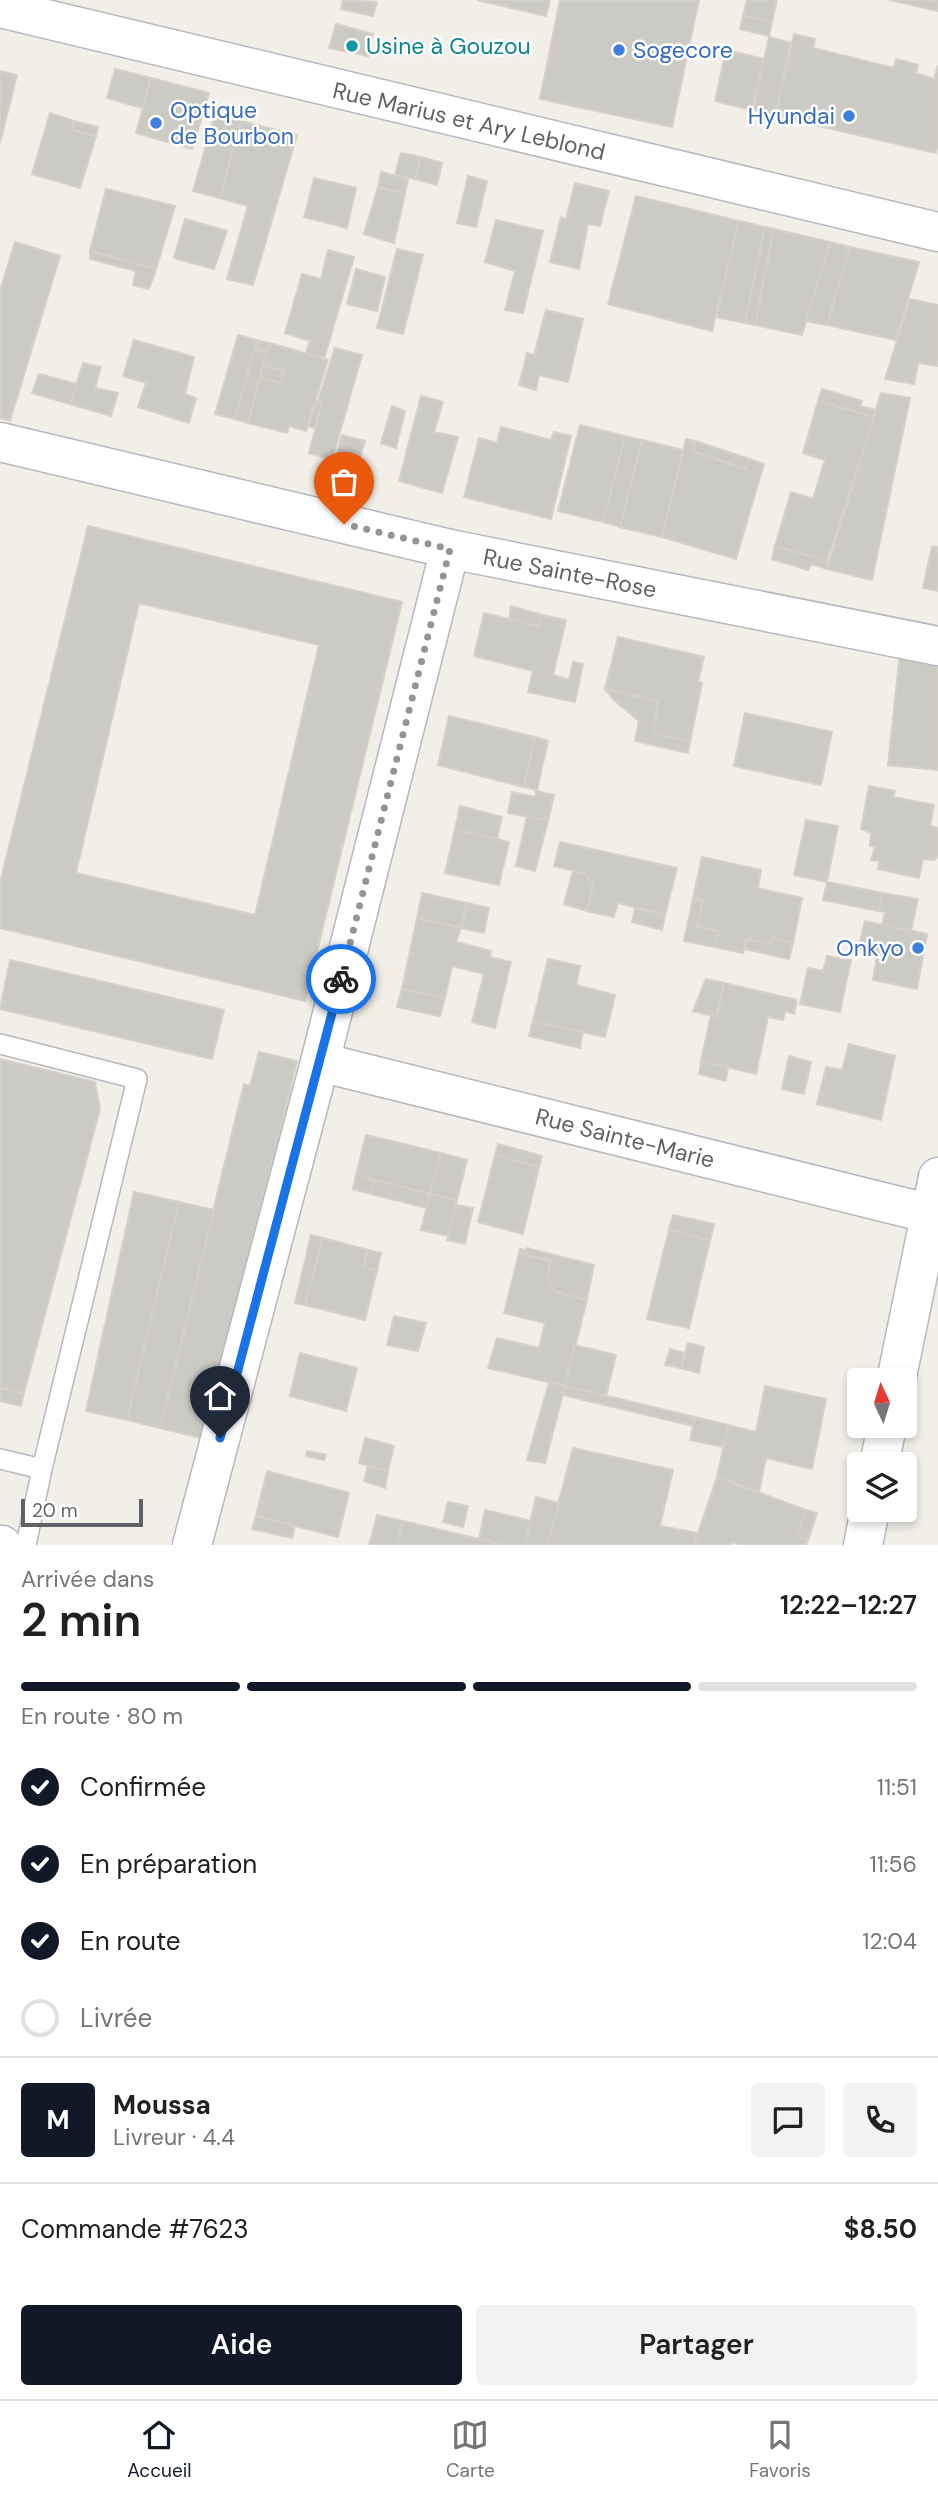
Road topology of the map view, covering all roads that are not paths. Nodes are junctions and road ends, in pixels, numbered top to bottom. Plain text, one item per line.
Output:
1 (0, 8) edge
2 (938, 232) edge
3 (0, 442) edge
4 (450, 549) junction
5 (938, 646) edge
6 (0, 1044) edge
7 (320, 1062) junction
8 (938, 1177) edge
9 (931, 1214) junction
10 (899, 1368) edge
11 (0, 1459) edge
12 (42, 1468) junction
13 (868, 1522) edge
14 (26, 1545) edge
15 (192, 1545) edge
16 (863, 1545) edge

1 - 2 street, Rue Marius et Ary Leblond
3 - 4 street, Rue Sainte-Rose
4 - 5 street, Rue Sainte-Rose
4 - 7 street
6 - 12 lane
7 - 9 street, Rue Sainte-Marie
7 - 15 street
8 - 9 street
9 - 10 street
11 - 12 lane
12 - 14 lane
13 - 16 street

